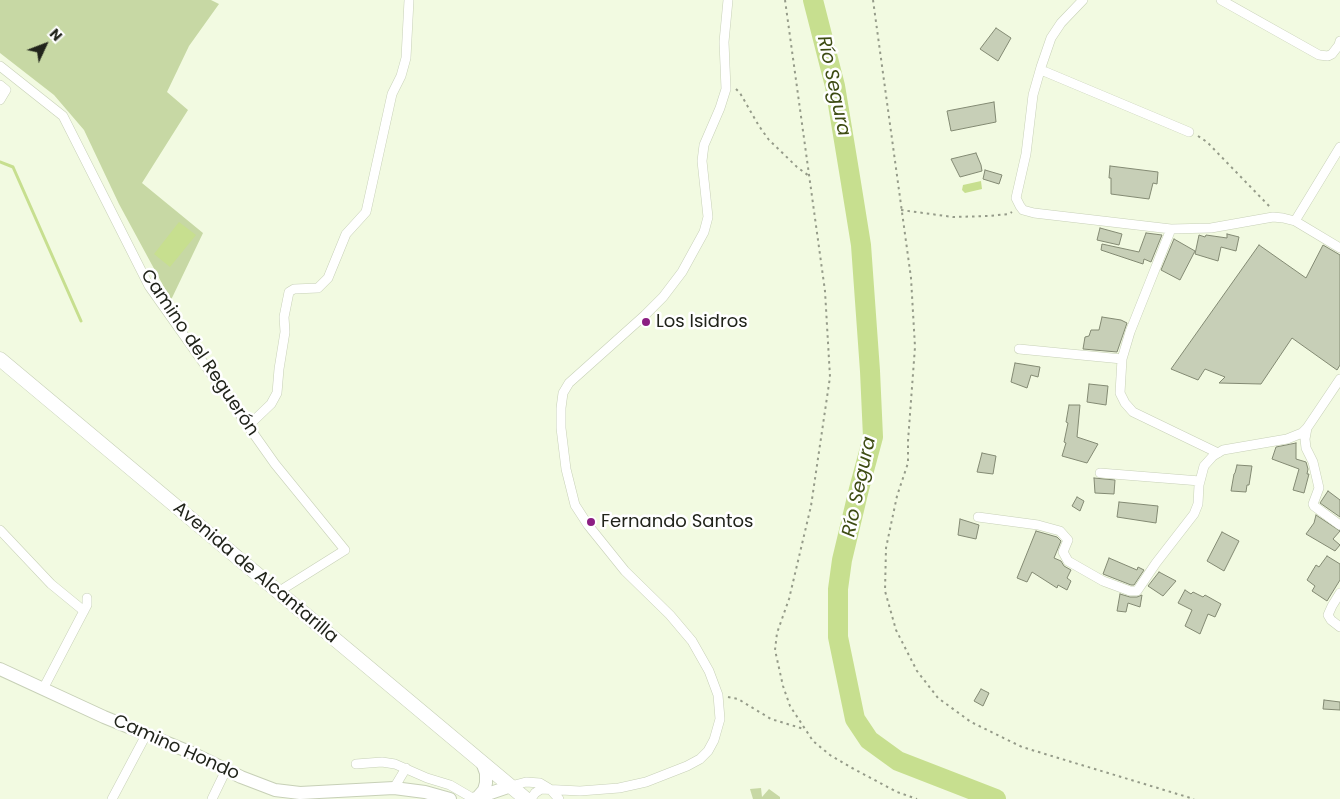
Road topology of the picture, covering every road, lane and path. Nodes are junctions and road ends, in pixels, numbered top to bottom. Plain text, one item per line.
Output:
1 (409, 0) edge
2 (728, 0) edge
3 (785, 0) edge
4 (873, 0) edge
5 (1083, 0) edge
6 (1222, 0) edge
7 (1340, 41) edge
8 (0, 66) edge
9 (1041, 70) junction
10 (726, 84) junction
11 (0, 85) edge
12 (0, 100) edge
13 (1189, 132) joint
14 (1340, 147) edge
15 (809, 176) junction
16 (1020, 206) junction
17 (901, 210) junction
18 (1280, 217) junction
19 (1295, 221) junction
20 (1171, 229) junction
21 (1340, 248) edge
22 (1019, 349) dead end
23 (0, 359) edge
24 (1122, 359) junction
25 (1340, 379) edge
26 (248, 426) junction
27 (1307, 428) junction
28 (1218, 453) junction
29 (1100, 473) dead end
30 (1200, 481) junction
31 (978, 517) dead end
32 (1340, 525) edge
33 (0, 530) edge
34 (278, 592) junction
35 (1340, 593) edge
36 (87, 598) dead end
37 (84, 611) junction
38 (1340, 627) edge
39 (0, 669) edge
40 (43, 689) junction
41 (718, 695) junction
42 (804, 729) junction
43 (146, 735) junction
44 (482, 762) junction
45 (356, 764) dead end
46 (406, 768) junction
47 (226, 770) junction
48 (511, 786) junction
49 (394, 788) junction
50 (550, 789) junction
51 (580, 792) junction
52 (475, 798) edge
53 (112, 799) edge
54 (212, 799) edge
55 (450, 799) edge
56 (526, 799) edge
57 (531, 799) edge
58 (558, 799) edge
59 (571, 799) edge
60 (917, 799) edge
61 (1194, 799) edge

1 - 26 street
2 - 10 street
3 - 15 path
4 - 17 path
5 - 9 street
6 - 7 street
8 - 26 street, Camino del Reguerón
9 - 13 street
9 - 16 street
10 - 15 path
10 - 41 street
11 - 12 street
13 - 18 path
14 - 19 street
15 - 42 path
16 - 17 path
16 - 20 street
17 - 61 path
18 - 19 street
18 - 20 street
19 - 21 street
20 - 24 street
22 - 24 street
23 - 34 main road, Avenida de Alcantarilla
24 - 28 street
25 - 27 street
26 - 34 street, Camino del Reguerón
27 - 28 street
27 - 32 street
28 - 30 street
29 - 30 street
30 - 31 street
33 - 37 street
34 - 44 main road, Avenida de Alcantarilla
35 - 38 street
36 - 37 street
37 - 40 street
39 - 40 main road, Camino Hondo
40 - 43 main road, Camino Hondo
41 - 42 path
41 - 51 street
42 - 60 path
43 - 47 main road, Camino Hondo
43 - 53 street
44 - 48 main road, Avenida de Alcantarilla
44 - 52 main road
45 - 46 street
46 - 49 street
46 - 52 street
47 - 49 main road, Camino Hondo
47 - 54 street
48 - 50 street
48 - 52 main road
48 - 56 main road, Avenida de Alcantarilla
49 - 55 main road, Camino Hondo
50 - 51 street
50 - 57 street
50 - 58 street
51 - 59 street

